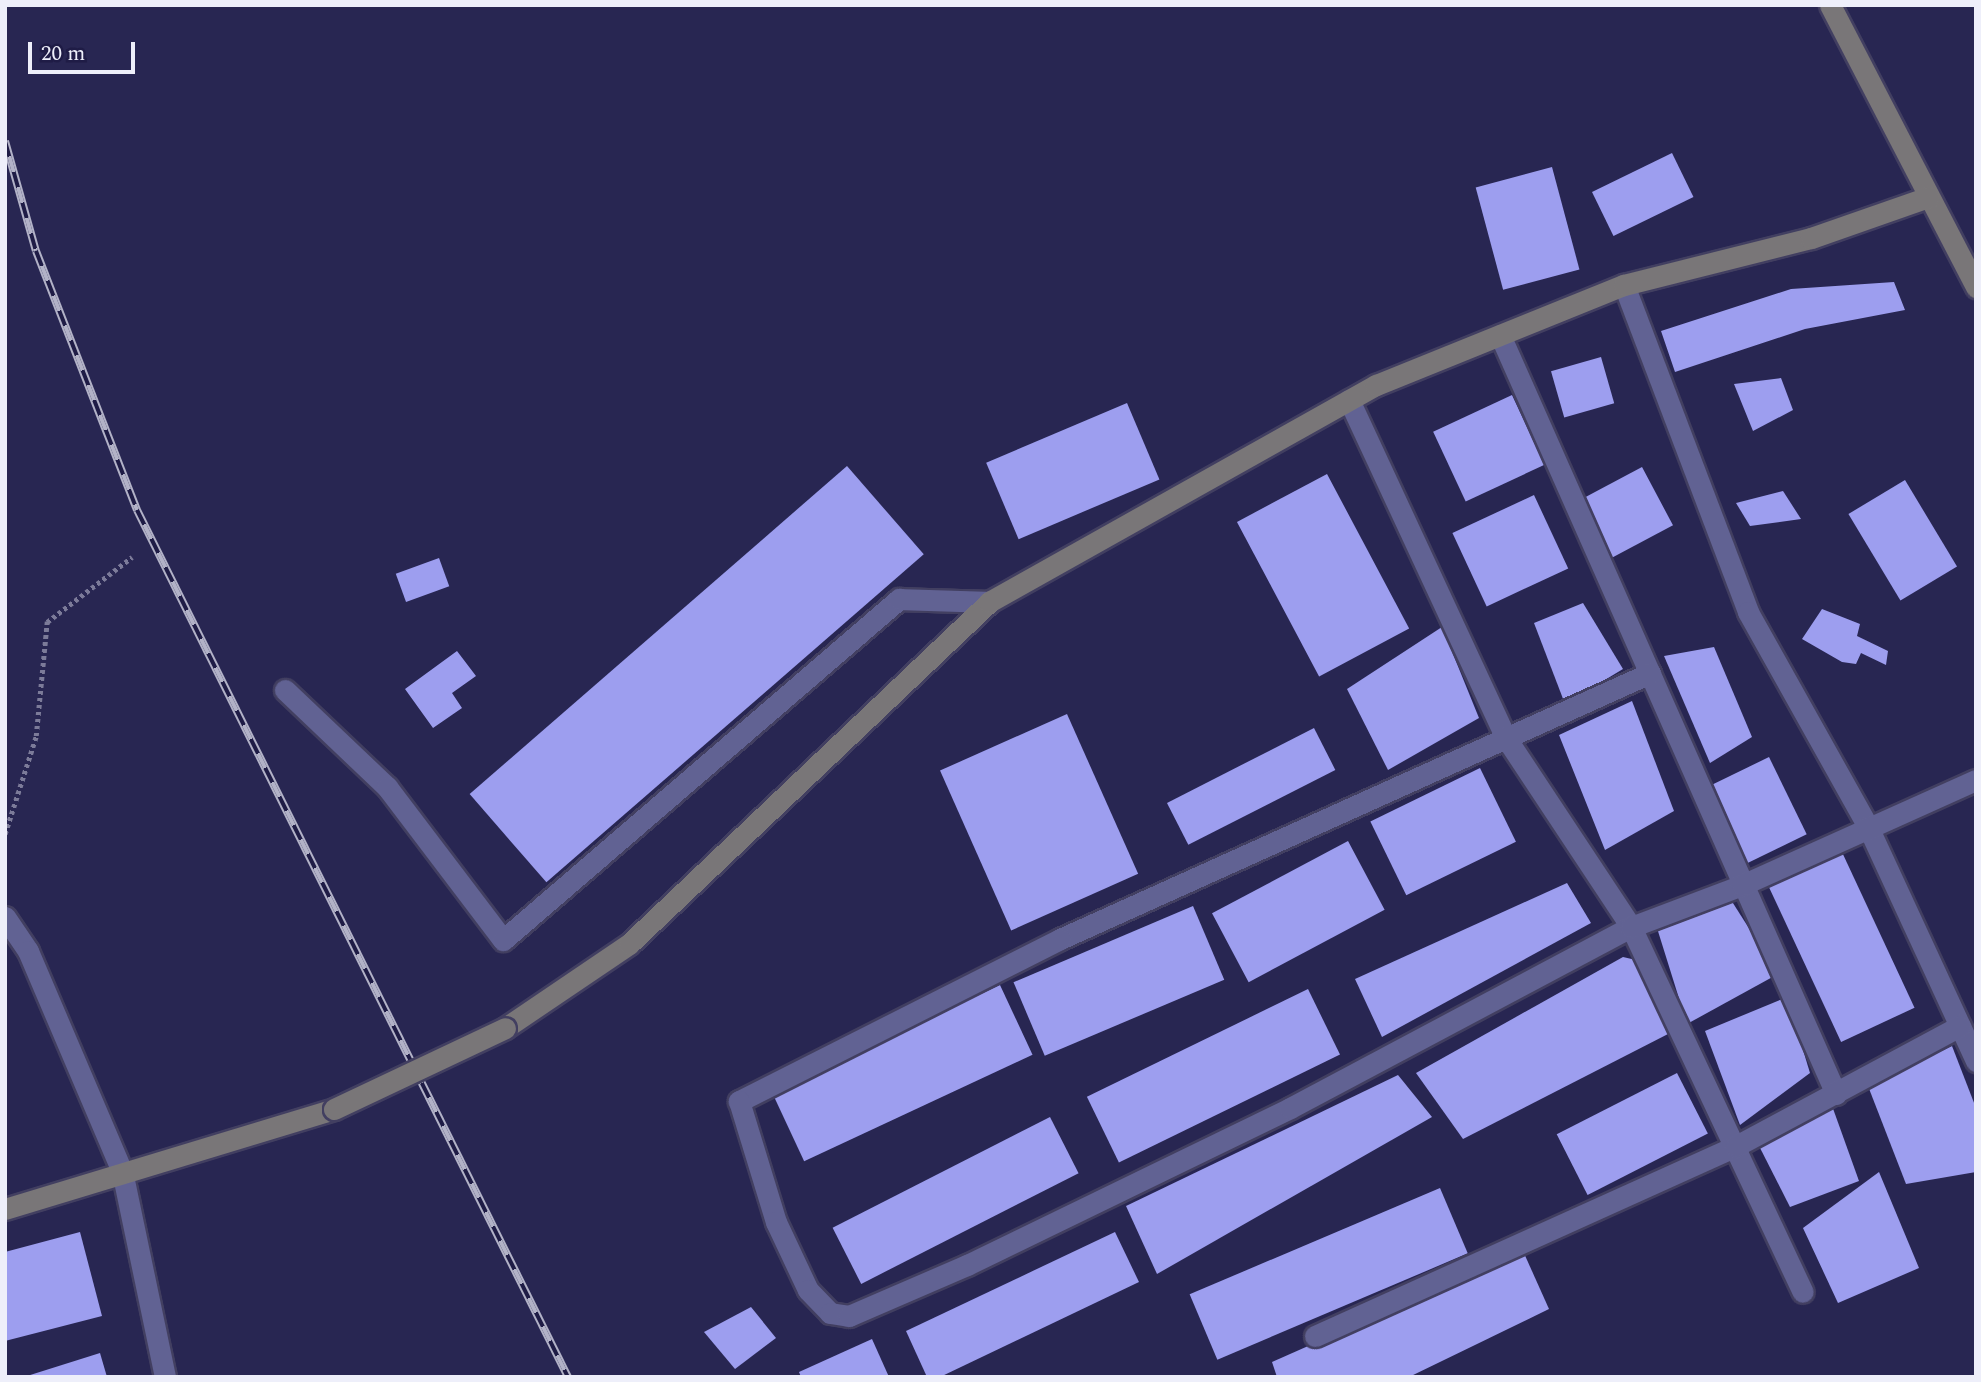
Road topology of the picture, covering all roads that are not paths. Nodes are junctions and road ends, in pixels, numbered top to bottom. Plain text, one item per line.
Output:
1 (1829, 5) edge
2 (1928, 197) junction
3 (1970, 262) edge
4 (1624, 285) junction
5 (1976, 287) edge
6 (1500, 335) junction
7 (1349, 400) junction
8 (989, 602) junction
9 (1650, 673) junction
10 (285, 690) dead end
11 (1506, 738) junction
12 (1976, 780) edge
13 (1868, 827) junction
14 (1742, 885) junction
15 (5, 917) edge
16 (1631, 927) junction
17 (1960, 1026) junction
18 (1976, 1061) edge
19 (1836, 1094) junction
20 (1736, 1146) junction
21 (122, 1171) junction
22 (5, 1209) edge
23 (1803, 1292) dead end
24 (1315, 1336) dead end
25 (165, 1377) edge

1 - 2 street
2 - 3 street
2 - 4 street
3 - 5 street
4 - 6 street
4 - 13 street
6 - 7 street
6 - 9 street
7 - 8 street
7 - 11 street
8 - 10 street
8 - 21 street, bridge
9 - 11 street
9 - 14 street
11 - 16 street
11 - 16 street
12 - 13 street
13 - 14 street
13 - 17 street
14 - 16 street
14 - 19 street
15 - 21 street
16 - 20 street
17 - 18 street
17 - 19 street
19 - 20 street
20 - 23 street
20 - 24 street
21 - 22 street
21 - 25 street

